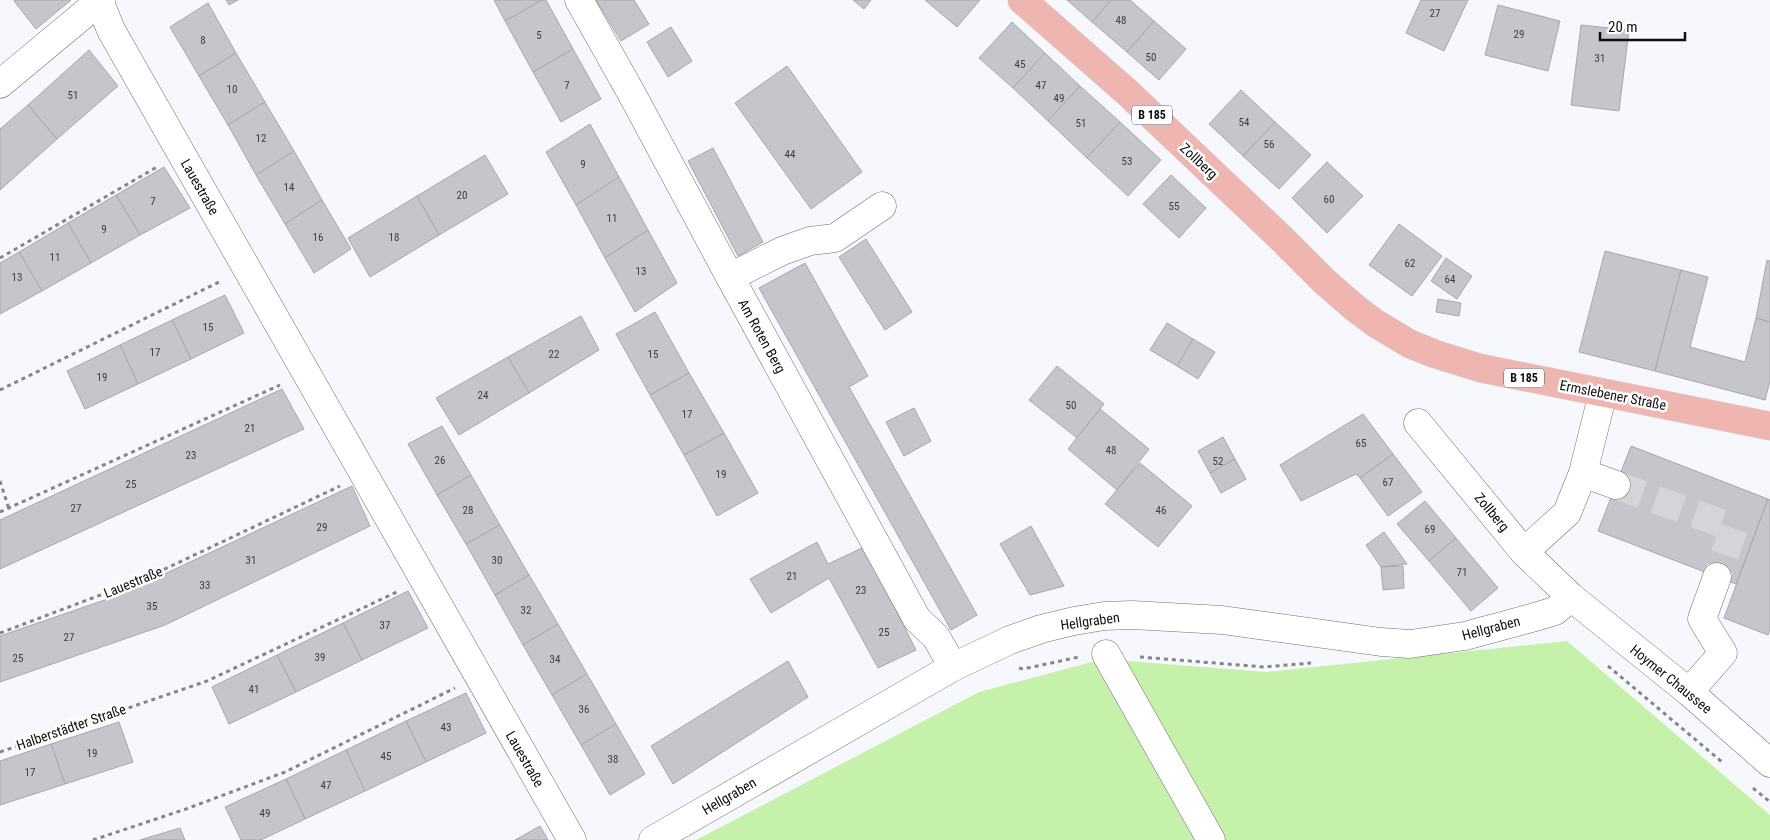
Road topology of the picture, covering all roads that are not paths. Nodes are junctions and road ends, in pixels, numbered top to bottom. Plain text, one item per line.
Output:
1 (100, 0) edge
2 (579, 0) edge
3 (1022, 0) edge
4 (0, 84) edge
5 (882, 206) dead end
6 (1308, 264) joint
7 (730, 277) junction
8 (1603, 393) junction
9 (1418, 423) dead end
10 (1770, 426) edge
11 (1582, 473) junction
12 (1616, 485) tunnel mouth
13 (1524, 552) junction
14 (1717, 576) tunnel mouth
15 (1571, 597) junction
16 (1106, 654) road end
17 (953, 666) junction
18 (1689, 692) junction
19 (1770, 763) edge
20 (572, 840) edge
21 (653, 840) edge
22 (1211, 840) edge

1 - 4 street
1 - 20 street, Lauestraße
2 - 7 street, Am Roten Berg
3 - 6 main road, Zollberg / B 185
5 - 7 street
6 - 8 main road, Ermslebener Straße / B 185
7 - 17 street, Am Roten Berg
8 - 10 main road, Ermslebener Straße / B 185
8 - 11 street
9 - 13 street, Zollberg
11 - 12 street
11 - 13 street
13 - 15 street, Zollberg
14 - 18 street
15 - 17 street, Hellgraben
15 - 18 street, Hoymer Chaussee
16 - 22 street
17 - 21 street, Hellgraben
18 - 19 street, Hoymer Chaussee

